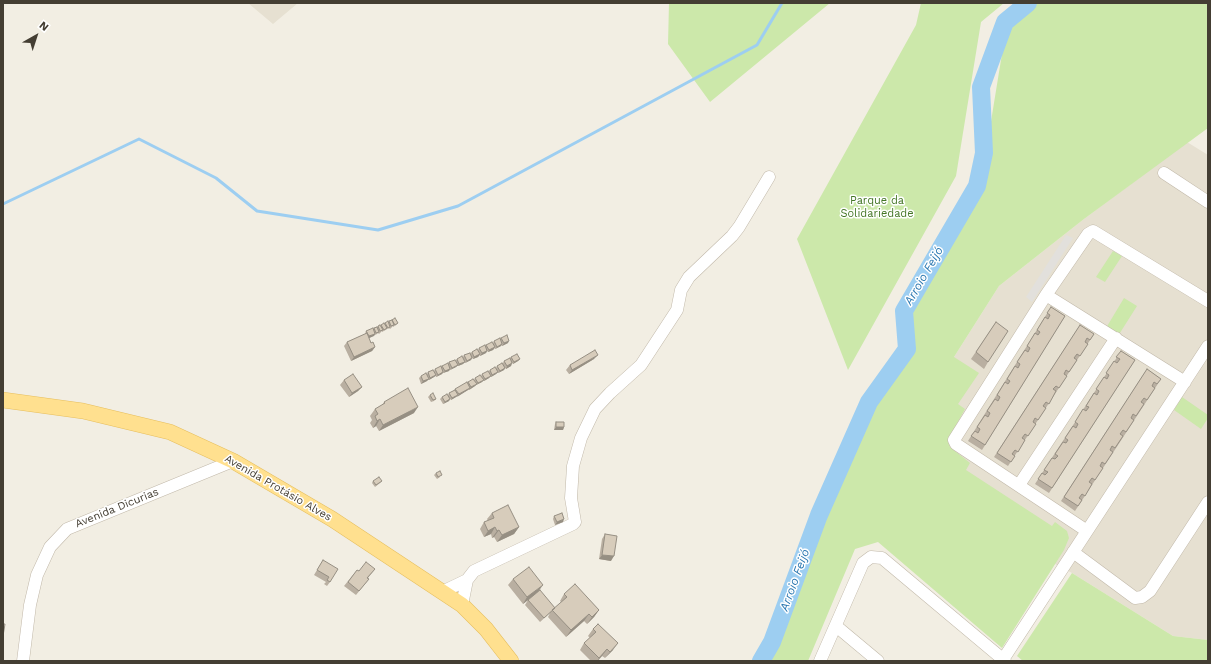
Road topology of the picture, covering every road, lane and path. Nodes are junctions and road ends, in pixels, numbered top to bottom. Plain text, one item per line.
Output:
1 (1164, 173) dead end
2 (769, 177) dead end
3 (1208, 202) edge
4 (1046, 295) junction
5 (1208, 301) edge
6 (1116, 338) junction
7 (1208, 346) edge
8 (1185, 382) junction
9 (3, 400) edge
10 (233, 461) junction
11 (1019, 485) junction
12 (1208, 502) edge
13 (1087, 531) junction
14 (1073, 552) junction
15 (467, 580) junction
16 (442, 592) junction
17 (462, 605) junction
18 (836, 626) junction
19 (1004, 660) edge
20 (23, 661) edge
21 (511, 661) edge
22 (820, 661) edge
23 (878, 661) edge

1 - 3 street
2 - 15 street
4 - 5 street
4 - 6 street
4 - 11 street
6 - 8 street
6 - 11 street
7 - 8 street
8 - 13 street
9 - 10 main road, Avenida Protásio Alves
10 - 16 main road, Avenida Protásio Alves
10 - 20 street, Avenida Dicurias
11 - 13 street
12 - 14 street
13 - 14 street
14 - 19 street
15 - 16 street
15 - 17 street
16 - 17 main road, Avenida Protásio Alves
17 - 21 main road, Avenida Protásio Alves
18 - 19 street
18 - 22 street
18 - 23 street

